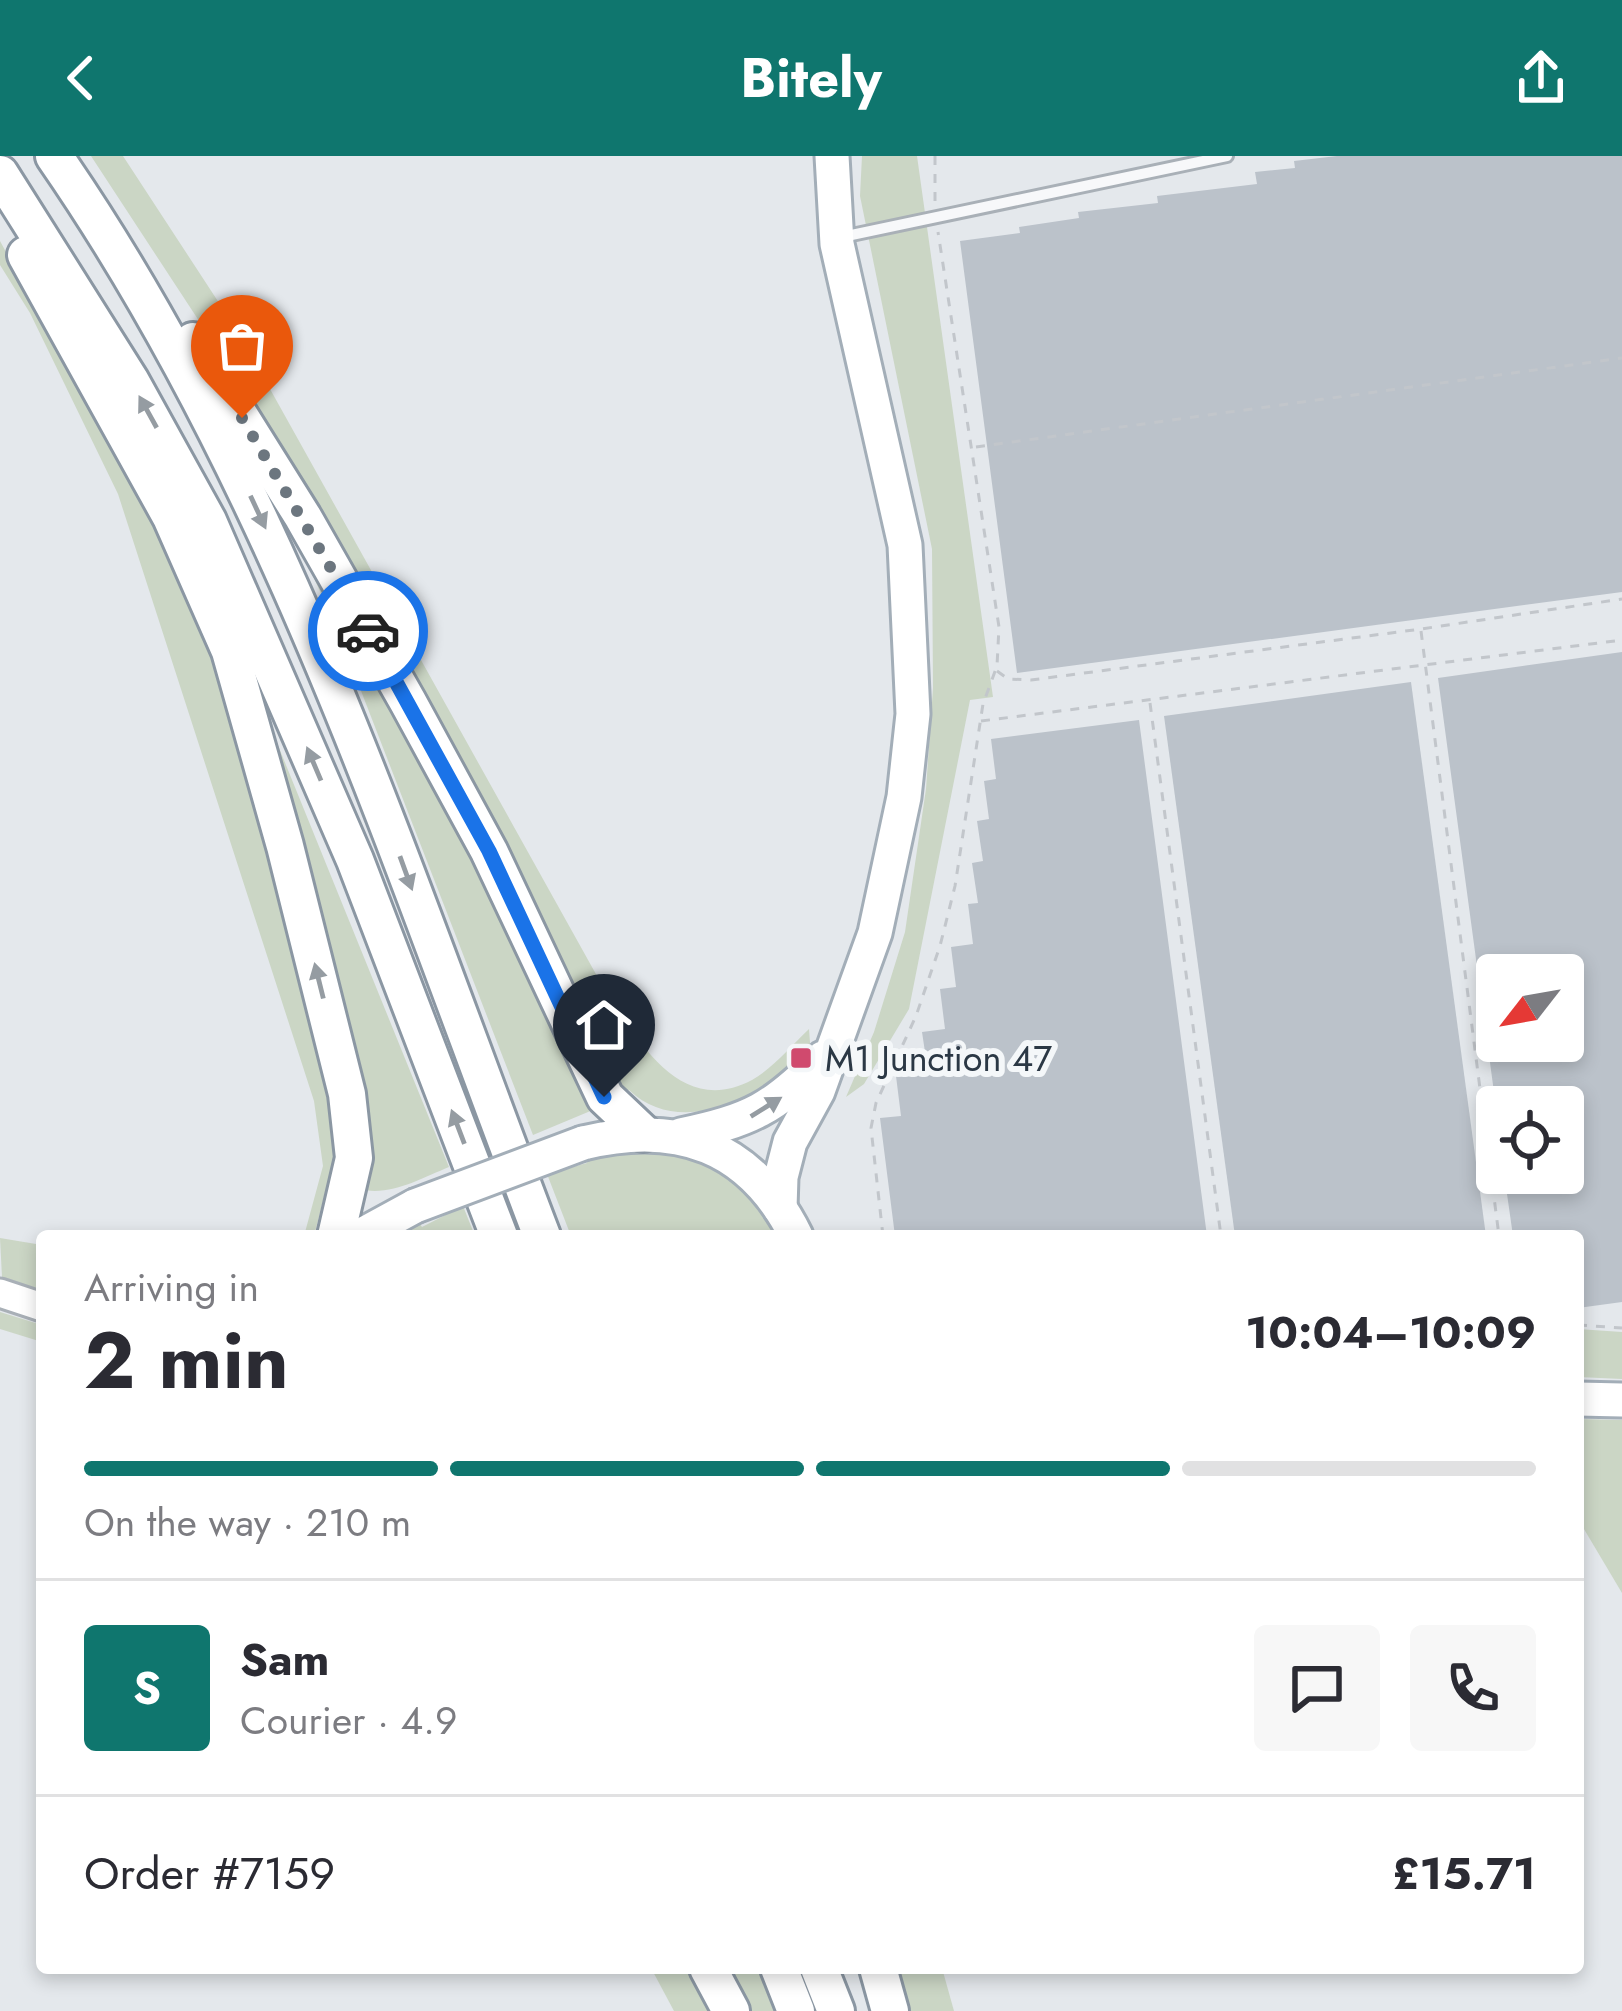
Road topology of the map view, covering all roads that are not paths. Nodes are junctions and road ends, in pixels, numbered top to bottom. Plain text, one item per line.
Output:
1 (54, 156) edge
2 (832, 156) edge
3 (1226, 156) edge
4 (0, 174) edge
5 (0, 211) edge
6 (98, 220) junction
7 (837, 238) junction
8 (833, 1048) junction
9 (643, 1133) junction
10 (681, 1135) junction
11 (788, 1222) edge
12 (337, 1230) edge
13 (371, 1230) edge
14 (497, 1230) edge
15 (540, 1230) edge
16 (0, 1293) edge
17 (36, 1305) edge
18 (1584, 1400) edge
19 (1622, 1400) edge
20 (711, 1974) edge
21 (781, 1974) edge
22 (821, 1974) edge
23 (880, 1974) edge
24 (731, 2011) edge
25 (796, 2011) edge
26 (836, 2011) edge
27 (890, 2011) edge

1 - 6 highway
2 - 7 main road
3 - 7 lane
14 -> 4 highway
12 -> 5 highway
6 - 9 highway
6 -> 15 highway
7 - 8 main road
10 -> 8 main road
8 - 11 main road
9 - 10 main road
9 - 13 main road, bridge
10 - 11 main road
16 - 17 main road
18 - 19 main road
20 - 24 highway
21 - 25 highway
22 - 26 highway
23 - 27 highway

